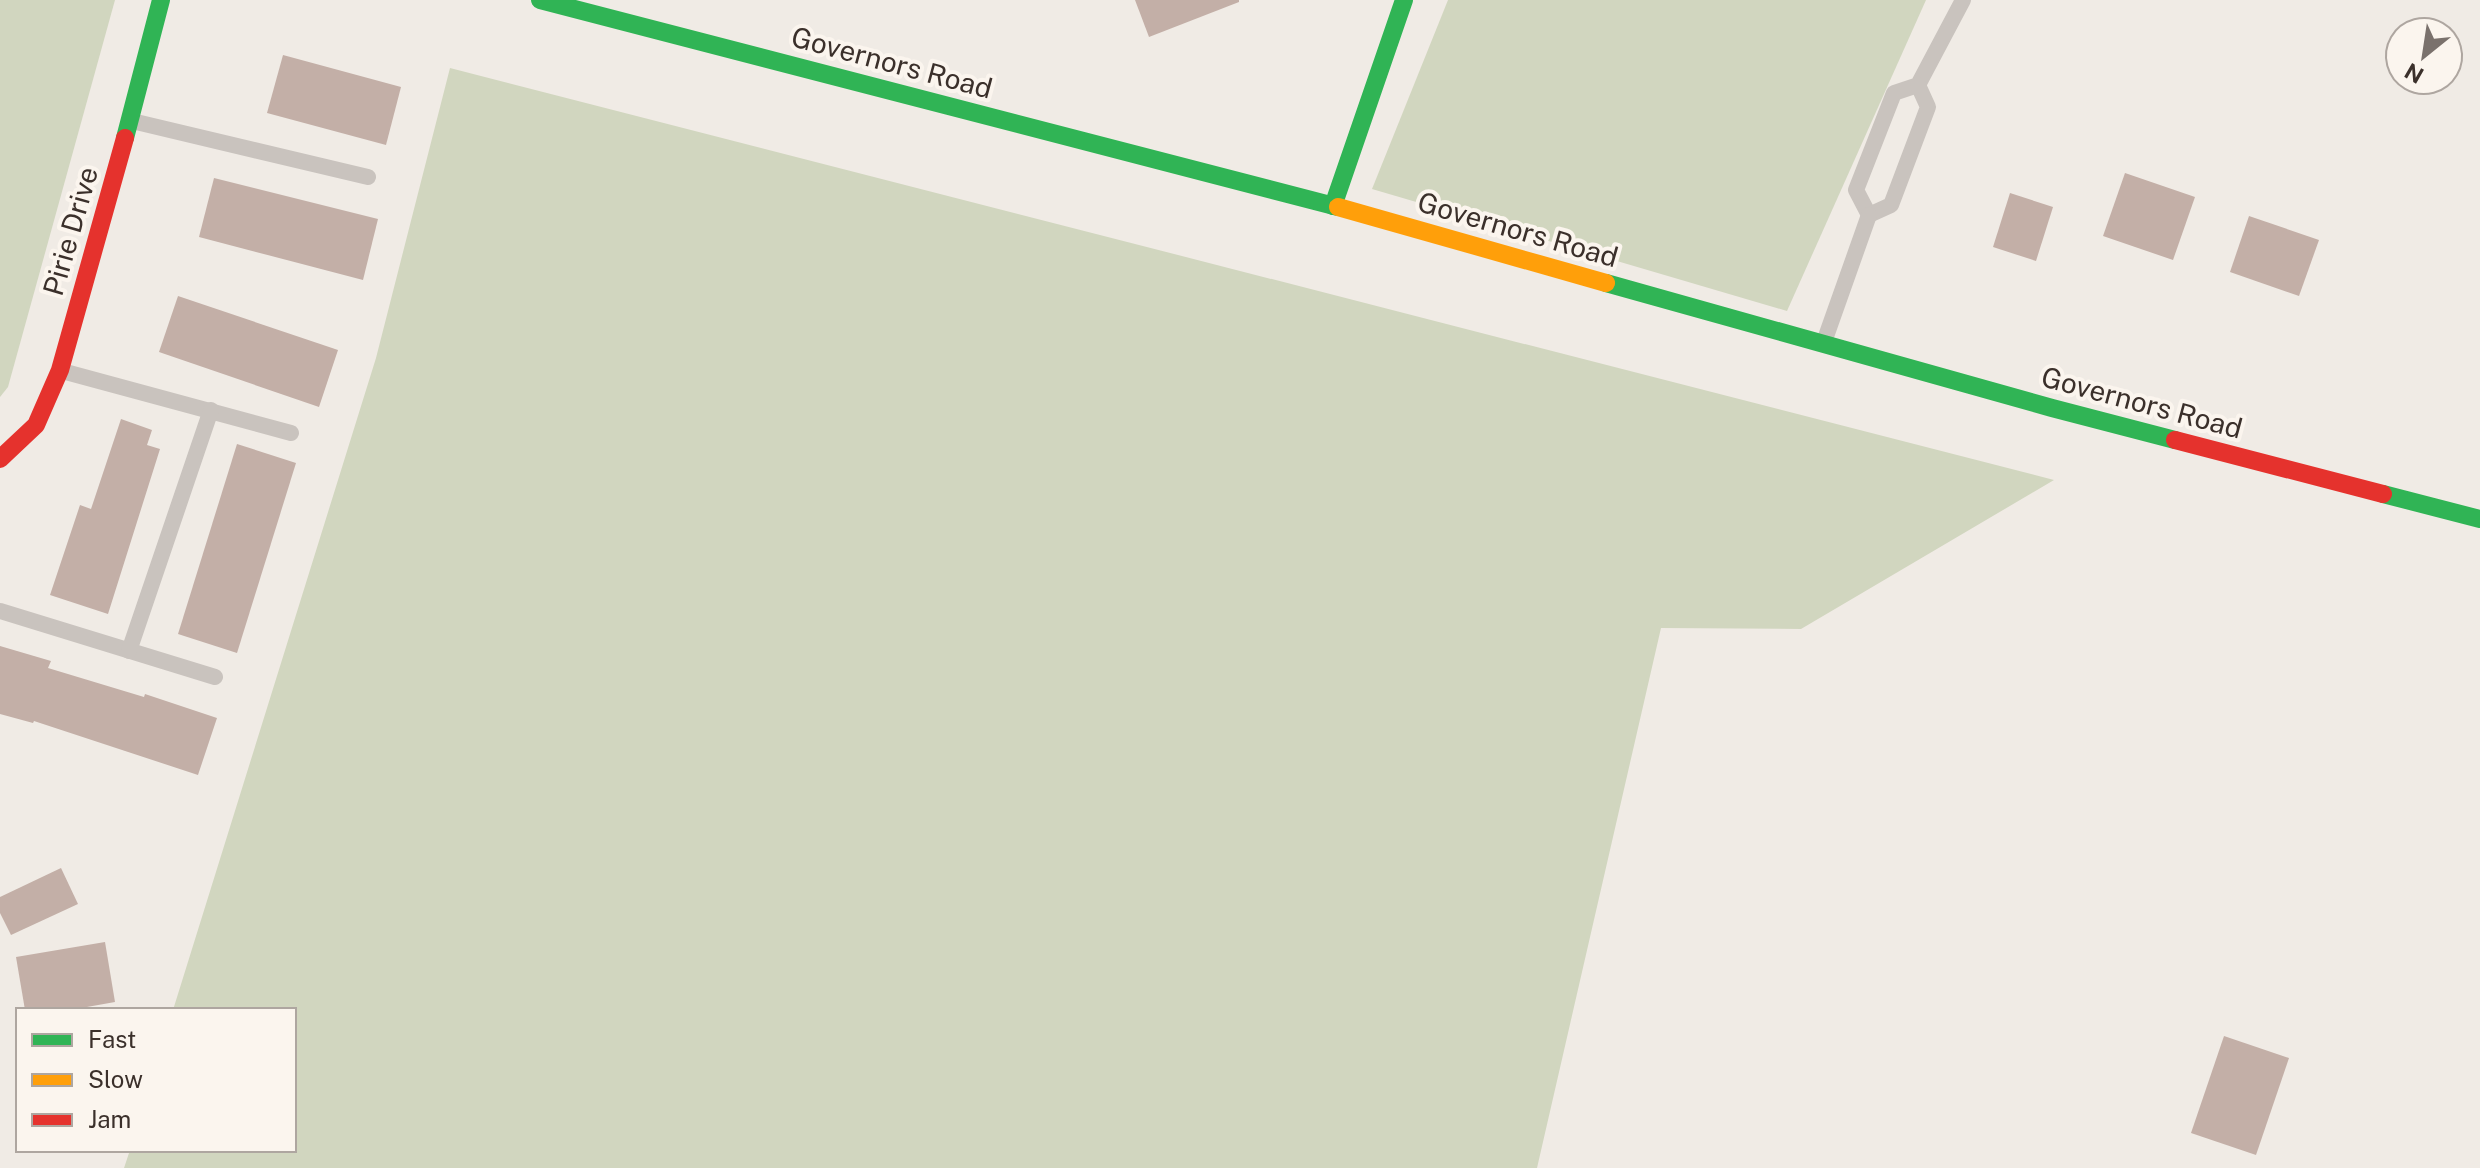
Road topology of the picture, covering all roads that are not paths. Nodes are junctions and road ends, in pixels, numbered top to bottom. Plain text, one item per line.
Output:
1 (161, 0) edge
2 (540, 0) edge
3 (1404, 0) edge
4 (1963, 0) edge
5 (1918, 85) junction
6 (130, 121) junction
7 (368, 177) dead end
8 (1333, 206) junction
9 (1869, 215) junction
10 (1823, 345) junction
11 (60, 370) junction
12 (211, 410) junction
13 (291, 433) dead end
14 (0, 459) edge
15 (2480, 519) edge
16 (0, 611) edge
17 (129, 651) junction
18 (215, 677) dead end

1 - 6 main road, Pirie Drive
2 - 8 main road, Governors Road
3 - 8 main road
4 - 5 lane
5 - 9 lane
5 - 9 lane
6 - 7 lane
6 - 11 main road, Pirie Drive
8 - 10 main road, Governors Road
9 - 10 lane
10 - 15 main road, Governors Road
11 - 12 lane
11 - 14 main road, Pirie Drive
12 - 13 lane
12 - 17 lane
16 - 17 lane
17 - 18 lane

